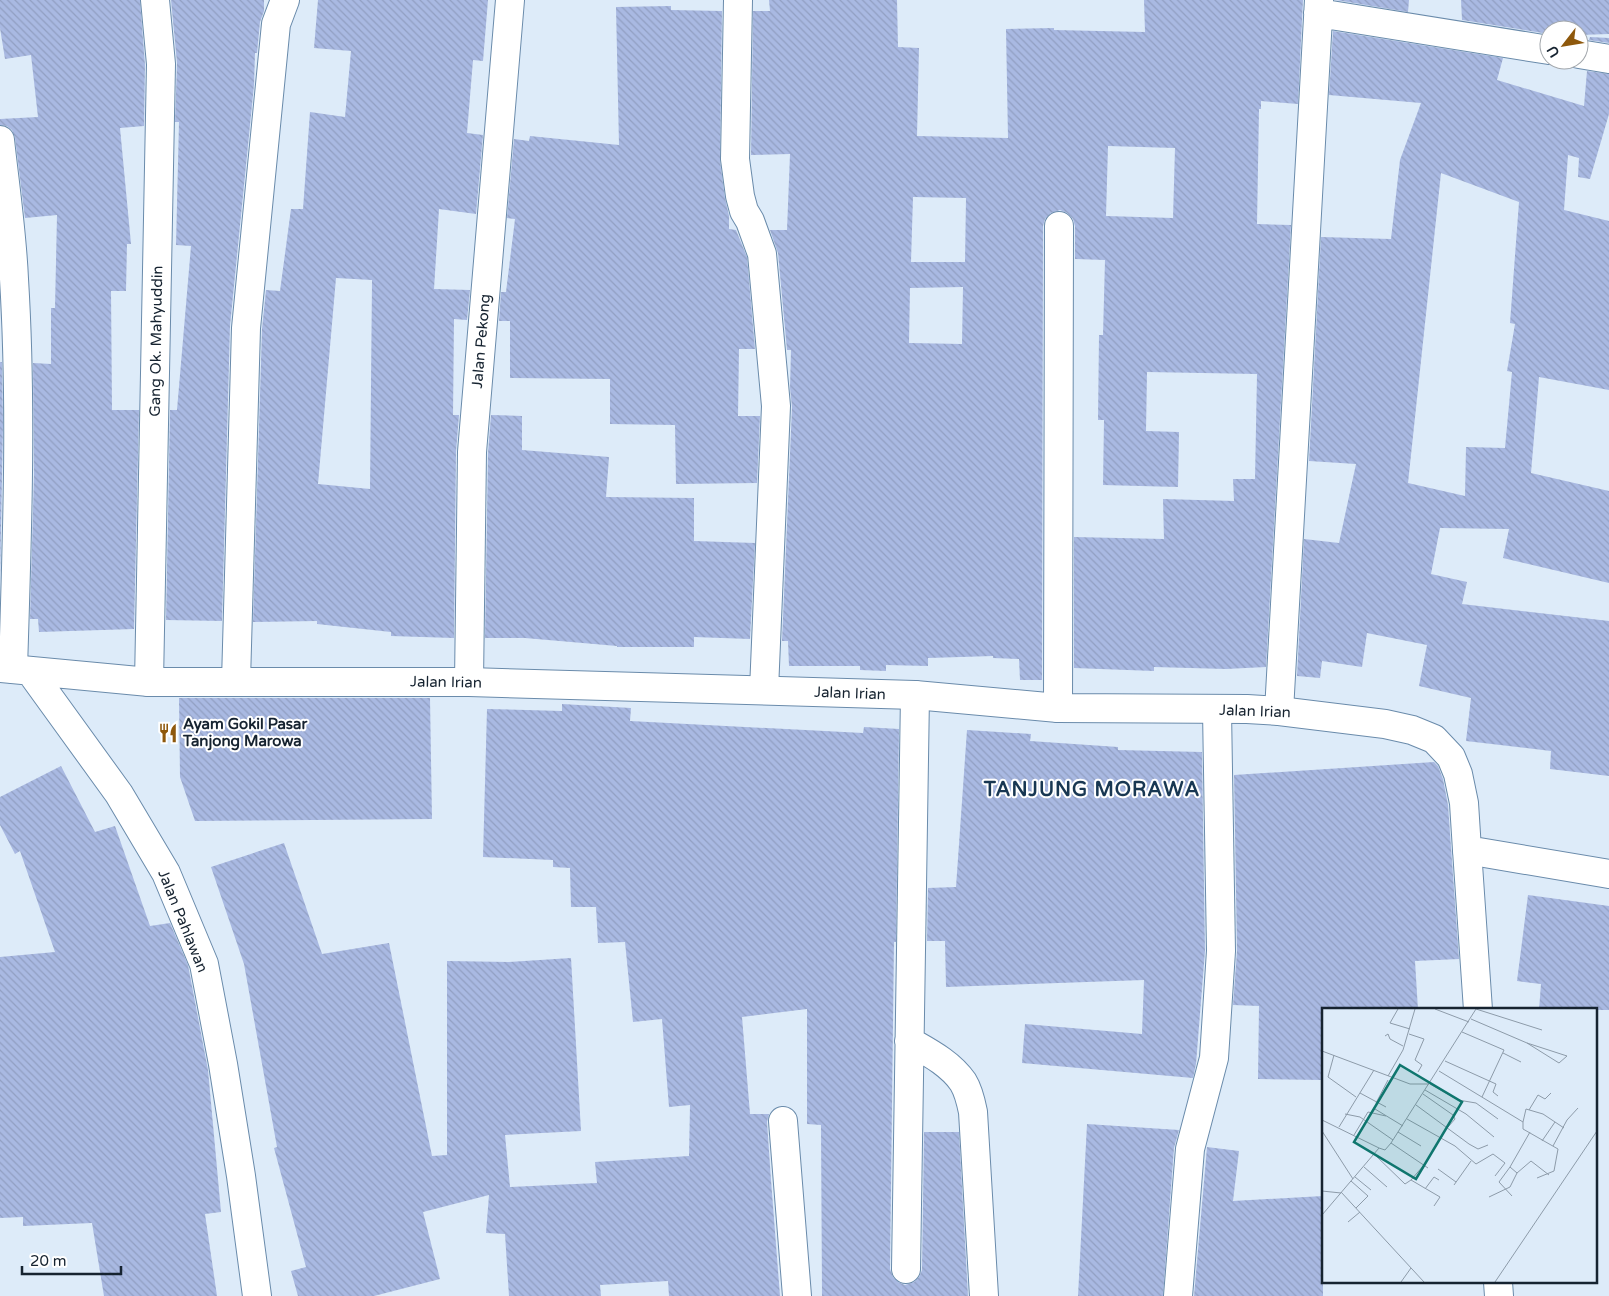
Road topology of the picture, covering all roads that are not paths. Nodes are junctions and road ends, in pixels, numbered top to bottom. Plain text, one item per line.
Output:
1 (155, 0) edge
2 (285, 0) edge
3 (510, 0) edge
4 (738, 0) edge
5 (1318, 6) edge
6 (1539, 48) edge
7 (1589, 56) edge
8 (1609, 59) edge
9 (0, 140) edge
10 (1059, 226) dead end
11 (14, 670) edge
12 (236, 681) junction
13 (149, 682) junction
14 (469, 682) junction
15 (764, 690) junction
16 (915, 695) junction
17 (1058, 708) junction
18 (1217, 710) junction
19 (1279, 711) junction
20 (1467, 850) junction
21 (1609, 874) edge
22 (1478, 1008) edge
23 (909, 1041) junction
24 (783, 1121) dead end
25 (906, 1269) dead end
26 (257, 1296) edge
27 (797, 1296) edge
28 (984, 1296) edge
29 (1178, 1296) edge

1 - 13 street, Gang Ok. Mahyuddin
2 - 12 street
3 - 14 street, Jalan Pekong
4 - 15 street
5 - 6 street
5 - 19 street
7 - 8 street
9 - 11 street
10 - 17 street
11 - 13 street, Jalan Irian
11 - 26 street, Jalan Pahlawan
12 - 13 street, Jalan Irian
12 - 14 street, Jalan Irian
14 - 15 street, Jalan Irian
15 - 16 street, Jalan Irian
16 - 17 street, Jalan Irian
16 - 23 street
17 - 18 street, Jalan Irian
18 - 19 street, Jalan Irian
18 - 29 street
19 - 20 street, Jalan Irian
20 - 21 street
20 - 22 street, Jalan Irian
23 - 25 street
23 - 28 street
24 - 27 street

